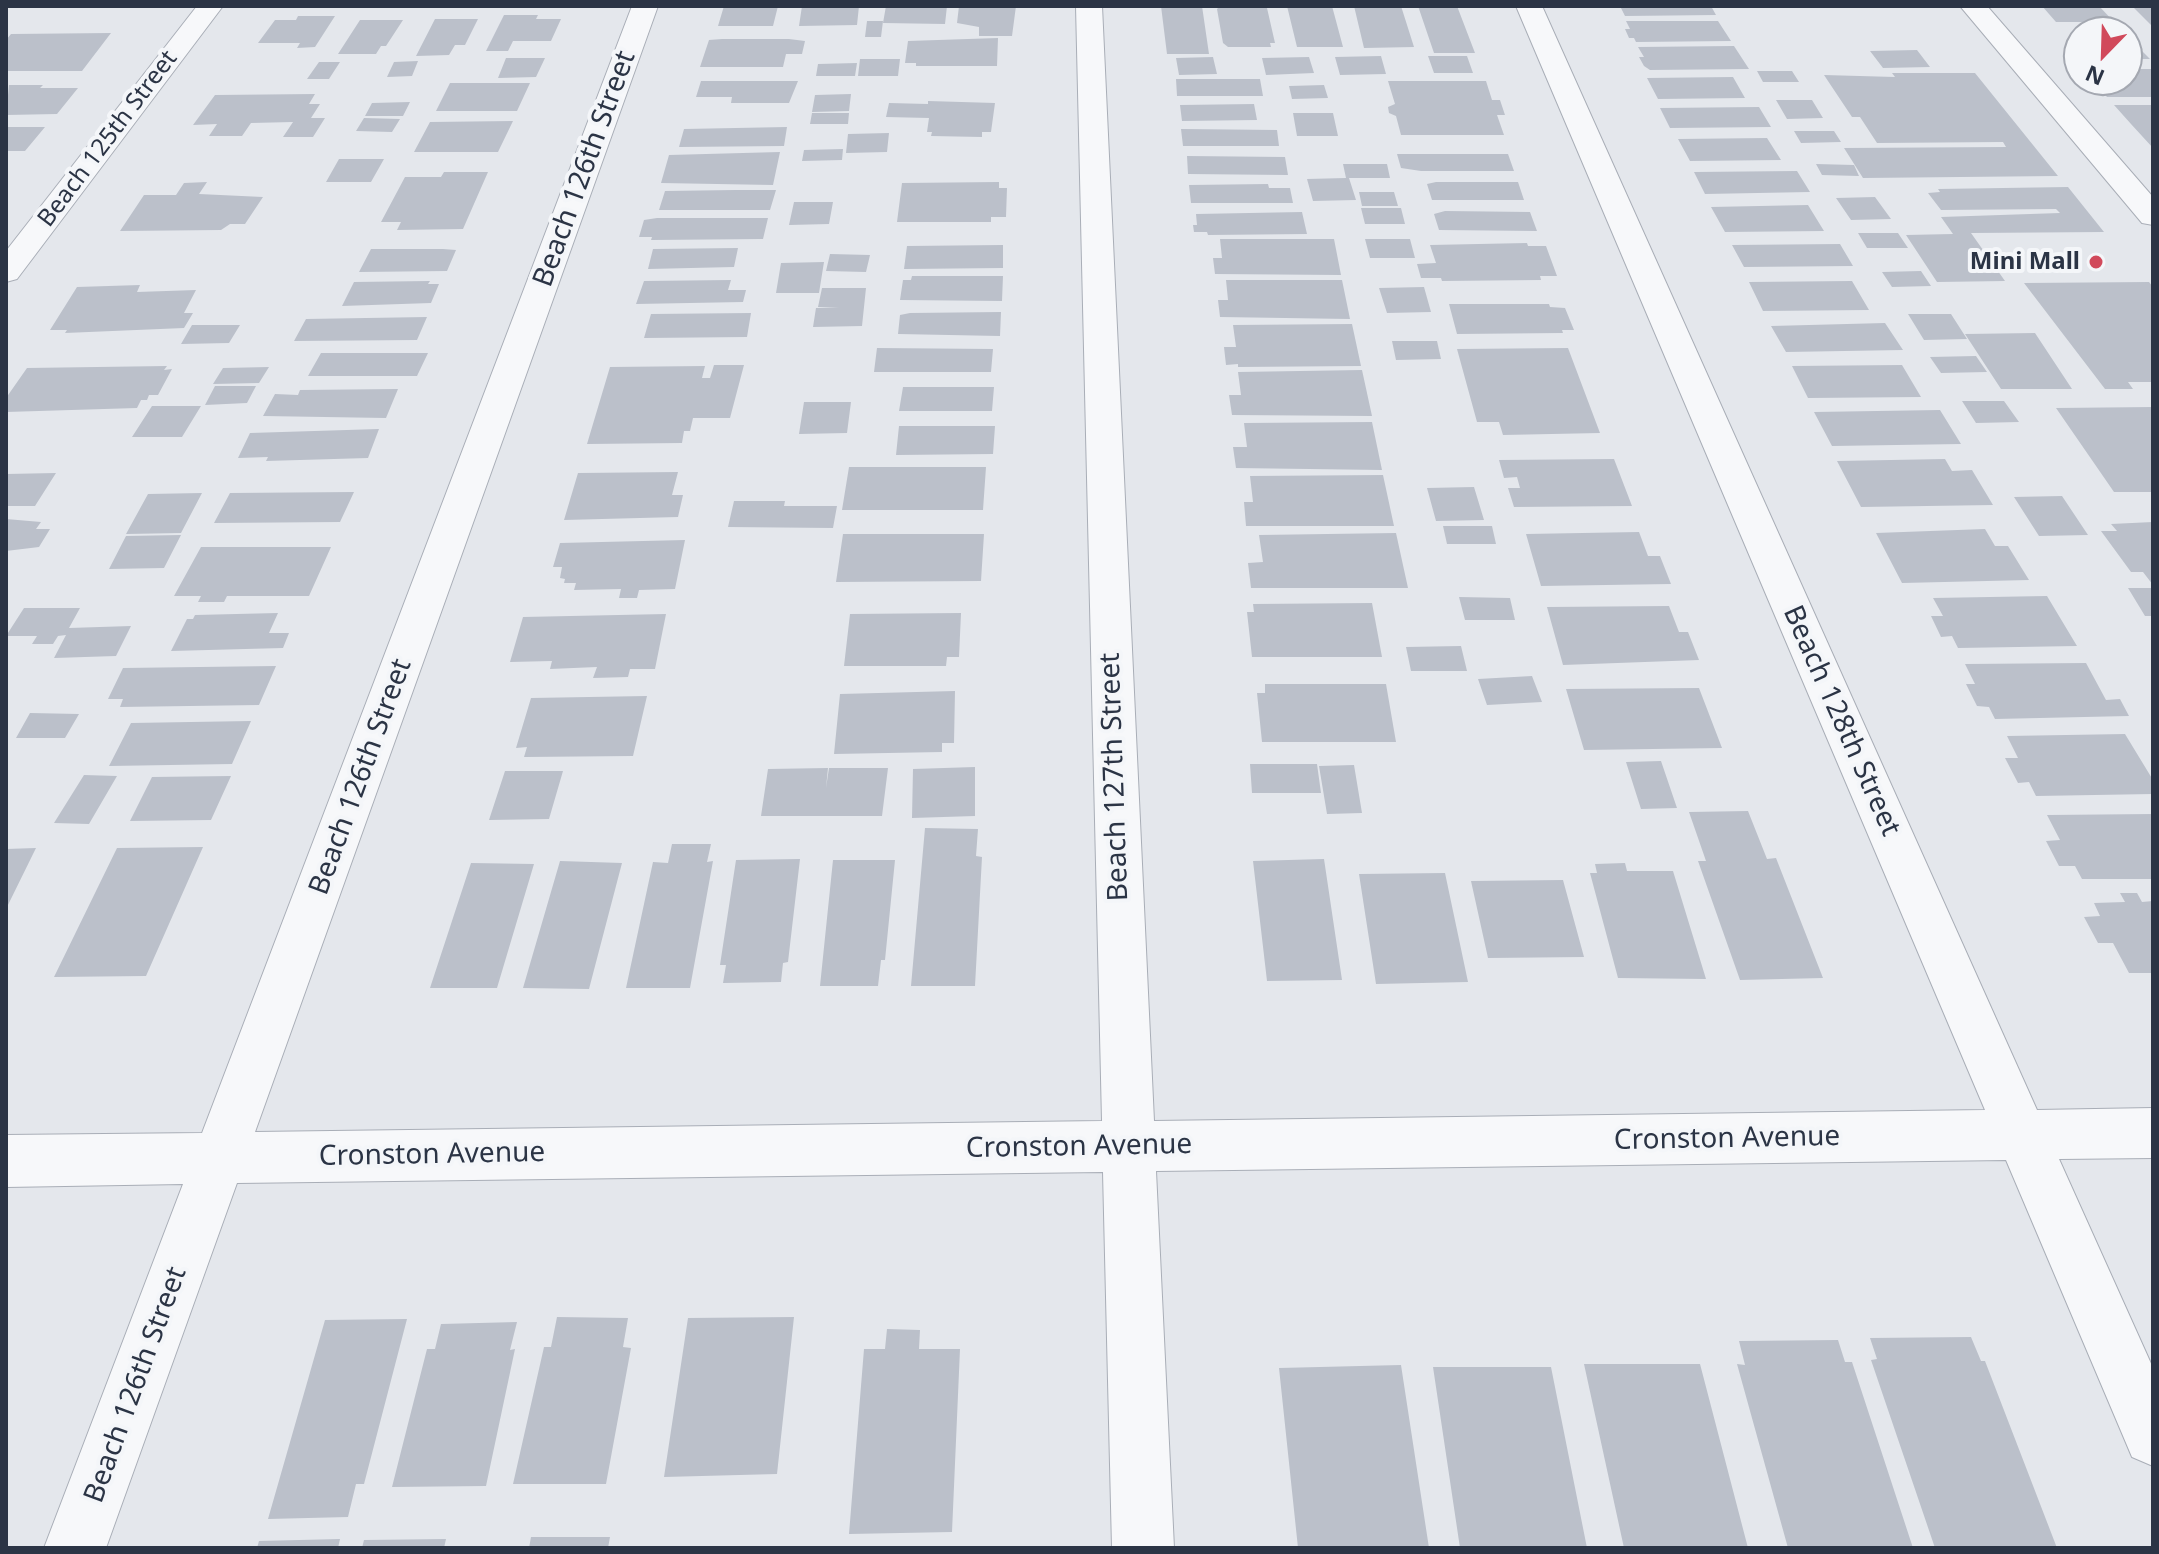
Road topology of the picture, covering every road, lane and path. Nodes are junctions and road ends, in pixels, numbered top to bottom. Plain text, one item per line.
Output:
1 (210, 6) edge
2 (645, 6) edge
3 (1089, 6) edge
4 (1529, 6) edge
5 (1973, 6) edge
6 (2153, 216) edge
7 (6, 272) edge
8 (2153, 1133) edge
9 (2020, 1135) junction
10 (1128, 1146) junction
11 (221, 1158) junction
12 (6, 1161) edge
13 (2153, 1436) edge
14 (75, 1548) edge
15 (1143, 1548) edge

1 - 7 street, Beach 125th Street
2 - 11 street, Beach 126th Street
3 - 10 street, Beach 127th Street
4 - 9 street, Beach 128th Street
5 - 6 street
8 - 9 street, Cronston Avenue
9 - 10 street, Cronston Avenue
9 - 13 street, Beach 128th Street
10 - 11 street, Cronston Avenue
10 - 15 street, Beach 127th Street
11 - 12 street, Cronston Avenue
11 - 14 street, Beach 126th Street

